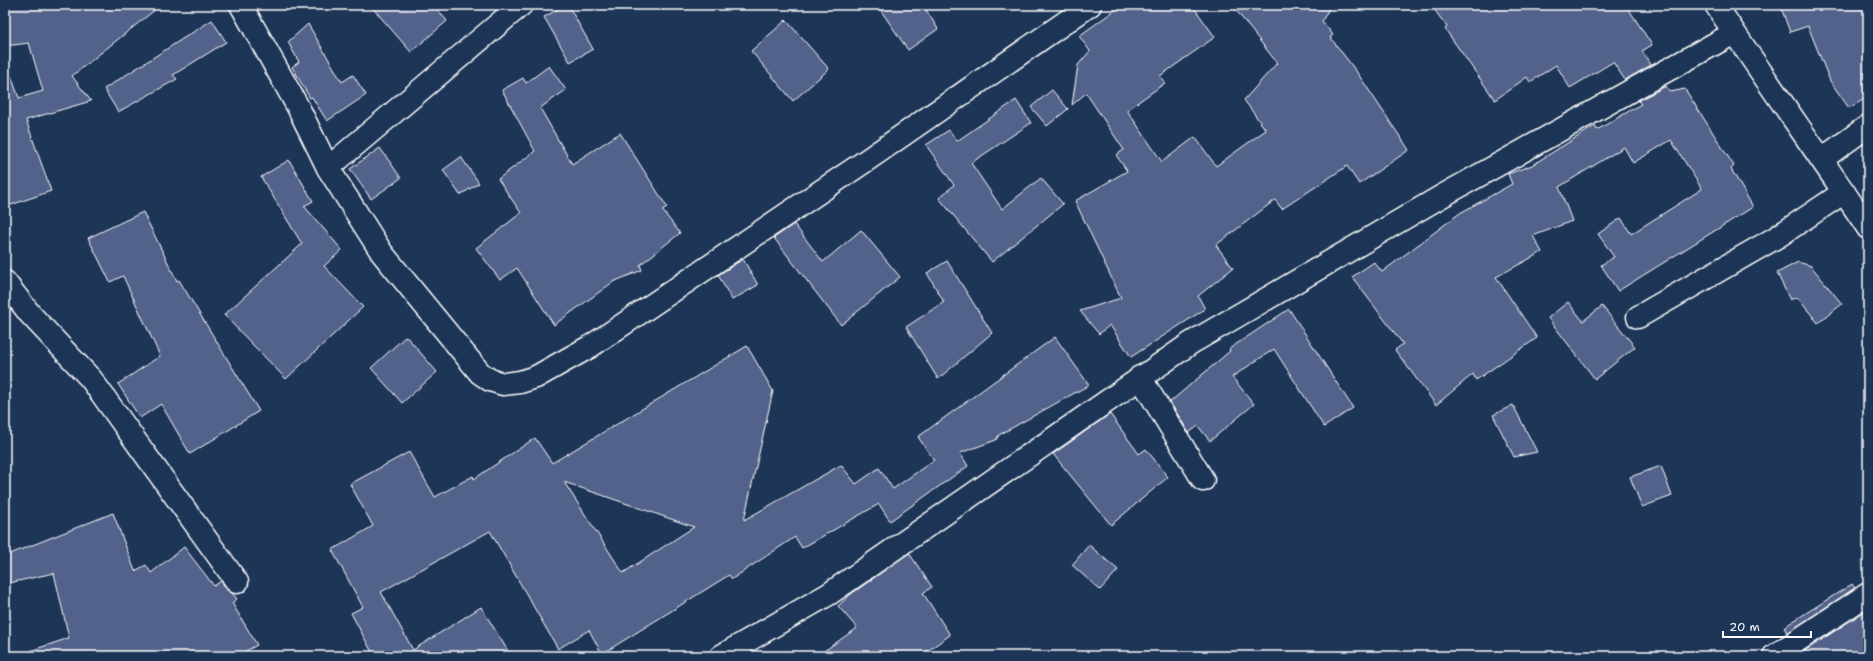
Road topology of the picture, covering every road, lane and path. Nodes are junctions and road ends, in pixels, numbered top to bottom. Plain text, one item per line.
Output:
1 (241, 5) edge
2 (521, 5) edge
3 (1090, 5) edge
4 (1716, 5) edge
5 (1734, 33) junction
6 (1868, 126) edge
7 (1822, 159) junction
8 (328, 168) junction
9 (1844, 192) junction
10 (1868, 228) edge
11 (5, 282) edge
12 (1638, 317) dead end
13 (1140, 377) junction
14 (1203, 480) dead end
15 (237, 582) dead end
16 (1868, 594) edge
17 (721, 656) edge
18 (1774, 656) edge

1 - 8 street
2 - 8 street
3 - 8 street
4 - 5 street
5 - 7 street
5 - 13 street
6 - 7 street
7 - 9 street
9 - 10 street
9 - 12 street
11 - 15 street
13 - 14 street
13 - 17 street
16 - 18 street

